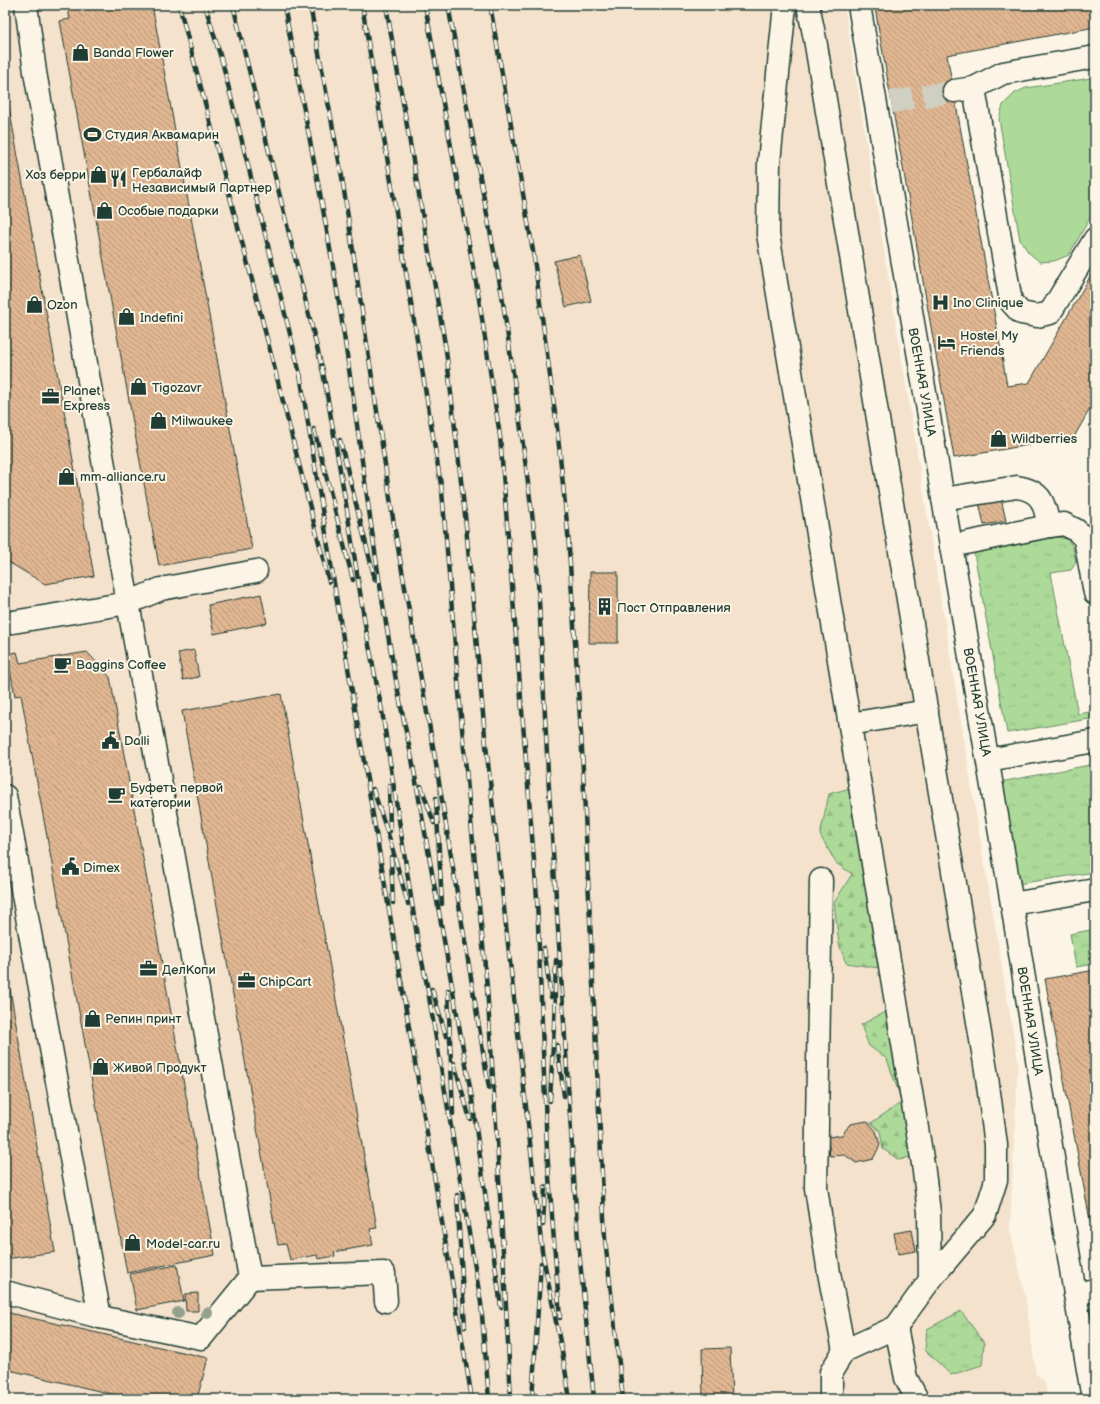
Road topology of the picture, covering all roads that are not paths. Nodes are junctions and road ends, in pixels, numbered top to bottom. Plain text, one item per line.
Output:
1 (26, 5) edge
2 (784, 5) edge
3 (808, 5) edge
4 (859, 5) edge
5 (1095, 57) edge
6 (1095, 239) edge
7 (943, 499) junction
8 (1048, 526) junction
9 (951, 546) junction
10 (256, 571) dead end
11 (1095, 593) edge
12 (128, 603) junction
13 (5, 622) edge
14 (927, 711) junction
15 (850, 724) junction
16 (1095, 742) edge
17 (988, 760) junction
18 (5, 796) edge
19 (821, 880) dead end
20 (1095, 890) edge
21 (1012, 904) junction
22 (250, 1278) junction
23 (930, 1280) junction
24 (5, 1292) edge
25 (1085, 1292) edge
26 (386, 1301) dead end
27 (100, 1317) junction
28 (896, 1327) junction
29 (844, 1351) junction
30 (831, 1399) edge
31 (917, 1399) edge
32 (1093, 1399) edge

1 - 12 street
2 - 15 street
3 - 14 street
4 - 7 street, ВОЕННАЯ УЛИЦА
5 - 6 street
7 - 8 street
7 - 9 street, ВОЕННАЯ УЛИЦА
8 - 9 street
8 - 11 street
9 - 17 street, ВОЕННАЯ УЛИЦА
10 - 12 street
12 - 13 street
12 - 22 street
14 - 15 street
14 - 23 street
15 - 23 street
16 - 17 street
17 - 21 street, ВОЕННАЯ УЛИЦА
18 - 27 street
19 - 29 street
20 - 21 street
21 - 25 street, ВОЕННАЯ УЛИЦА
22 - 26 street
22 - 27 street
23 - 28 street
24 - 27 street
25 - 32 street, ВОЕННАЯ УЛИЦА
28 - 29 street
28 - 31 street
29 - 30 street

